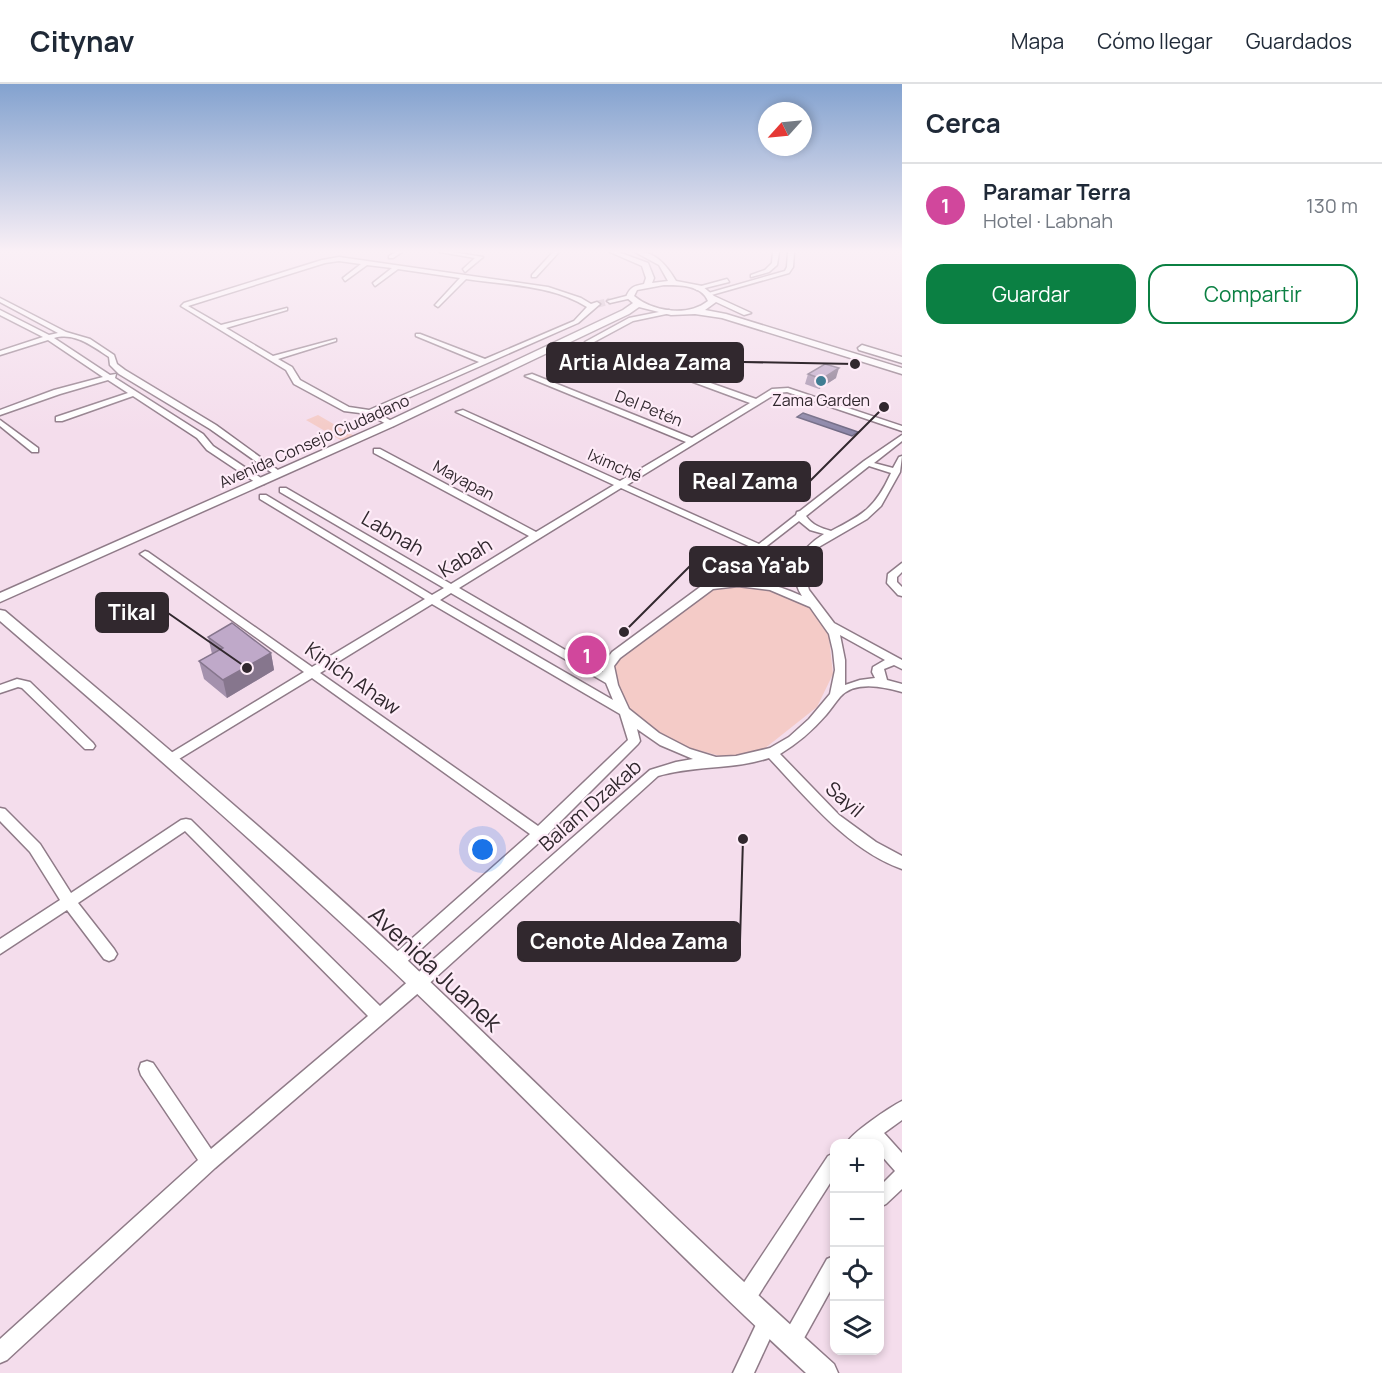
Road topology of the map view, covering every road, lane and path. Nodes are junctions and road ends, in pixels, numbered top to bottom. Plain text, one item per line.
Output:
1 (0, 312) edge
2 (22, 312) edge
3 (193, 312) edge
4 (274, 312) edge
5 (587, 312) tunnel mouth
6 (626, 312) edge
7 (669, 312) edge
8 (701, 312) edge
9 (747, 312) edge
10 (753, 315) dead end
11 (219, 328) junction
12 (64, 333) junction
13 (418, 335) dead end
14 (47, 337) junction
15 (334, 340) dead end
16 (849, 344) dead end
17 (0, 353) edge
18 (271, 359) junction
19 (902, 360) edge
20 (486, 362) junction
21 (114, 365) junction
22 (94, 368) junction
23 (902, 371) edge
24 (122, 372) junction
25 (529, 376) dead end
26 (108, 378) junction
27 (132, 394) junction
28 (756, 402) junction
29 (176, 405) junction
30 (158, 411) junction
31 (370, 412) junction
32 (459, 412) dead end
33 (0, 413) edge
34 (59, 419) dead end
35 (0, 422) edge
36 (390, 424) junction
37 (213, 428) junction
38 (902, 429) edge
39 (200, 436) junction
40 (902, 437) edge
41 (692, 441) junction
42 (237, 445) junction
43 (210, 448) junction
44 (35, 450) dead end
45 (377, 451) dead end
46 (867, 463) junction
47 (900, 465) edge
48 (278, 472) junction
49 (261, 482) junction
50 (621, 484) junction
51 (283, 490) dead end
52 (263, 497) dead end
53 (800, 514) junction
54 (833, 534) junction
55 (536, 536) junction
56 (758, 547) junction
57 (145, 554) dead end
58 (902, 566) edge
59 (710, 586) junction
60 (450, 588) junction
61 (902, 593) edge
62 (0, 598) edge
63 (431, 599) junction
64 (810, 604) junction
65 (0, 614) edge
66 (831, 626) junction
67 (898, 663) edge
68 (311, 672) junction
69 (609, 680) junction
70 (882, 681) junction
71 (902, 688) edge
72 (0, 689) edge
73 (836, 693) junction
74 (625, 712) junction
75 (89, 746) dead end
76 (772, 753) junction
77 (170, 759) junction
78 (721, 762) junction
79 (0, 813) edge
80 (539, 834) junction
81 (902, 863) edge
82 (68, 901) junction
83 (0, 947) edge
84 (109, 954) dead end
85 (396, 962) junction
86 (418, 984) junction
87 (380, 1017) junction
88 (147, 1069) dead end
89 (902, 1110) edge
90 (870, 1131) junction
91 (860, 1139) edge
92 (209, 1162) junction
93 (902, 1166) edge
94 (830, 1168) edge
95 (902, 1177) edge
96 (884, 1193) edge
97 (830, 1273) edge
98 (744, 1300) junction
99 (768, 1321) junction
100 (791, 1342) junction
101 (0, 1353) edge
102 (743, 1373) edge
103 (825, 1373) edge

1 - 14 street
2 - 12 street
3 - 11 street
4 - 11 street
5 - 20 street
6 - 36 street, Avenida Consejo Ciudadano
7 - 28 street
8 - 23 street
9 - 10 street
11 - 18 street
12 - 14 street
12 - 21 street
13 - 20 street
14 - 17 street
14 - 22 street
15 - 18 street
16 - 19 street
18 - 31 street
20 - 31 street
21 - 22 street
21 - 24 street
22 - 26 street
24 - 26 street
24 - 29 street
25 - 41 street, Del Petén
26 - 27 street
26 - 33 street
27 - 30 street
27 - 34 street
28 - 38 street, Kabah
28 - 41 street, Kabah
29 - 30 street
29 - 37 street
30 - 39 street
31 - 36 street
32 - 50 street, Iximché
35 - 44 street
36 - 48 street, Avenida Consejo Ciudadano
37 - 39 street
37 - 42 street
39 - 43 street
40 - 46 street
41 - 50 street, Kabah
42 - 43 street
42 - 48 street
43 - 49 street
45 - 55 street, Mayapan
46 - 47 street
46 - 53 street
47 - 54 street
48 - 49 street, Avenida Consejo Ciudadano
49 - 62 street, Avenida Consejo Ciudadano
50 - 55 street, Kabah
50 - 56 street, Iximché
51 - 60 street, Labnah
52 - 63 street
53 - 54 street
53 - 56 street
54 - 64 street
55 - 60 street, Kabah
56 - 59 street
57 - 68 street, Kinich Ahaw
58 - 61 street
59 - 64 street
59 - 69 street
60 - 63 street, Kabah
60 - 69 street, Labnah
63 - 68 street, Kabah
63 - 74 street
64 - 66 street
65 - 77 street, Avenida Juanek
66 - 67 street
66 - 73 street
67 - 70 street
68 - 77 street, Kabah
68 - 80 street, Kinich Ahaw
69 - 74 street
70 - 71 street
70 - 73 street
72 - 75 street
73 - 76 street, Balam Dzakab
74 - 78 street
74 - 80 street
76 - 78 street, Balam Dzakab
76 - 81 street, Sayil
77 - 85 street, Avenida Juanek
78 - 86 street, Balam Dzakab
79 - 82 street
80 - 85 street
82 - 83 street
82 - 84 street
82 - 87 street
85 - 86 street, Avenida Juanek
86 - 87 street, Balam Dzakab
86 - 98 street, Avenida Juanek
87 - 92 street, Balam Dzakab
88 - 92 street
89 - 90 street
90 - 91 street
90 - 93 street
92 - 101 street, Balam Dzakab
94 - 98 street
95 - 96 street
97 - 100 street
98 - 99 street, Avenida Juanek
99 - 100 street, Avenida Juanek
99 - 102 street
100 - 103 street, Avenida Juanek

